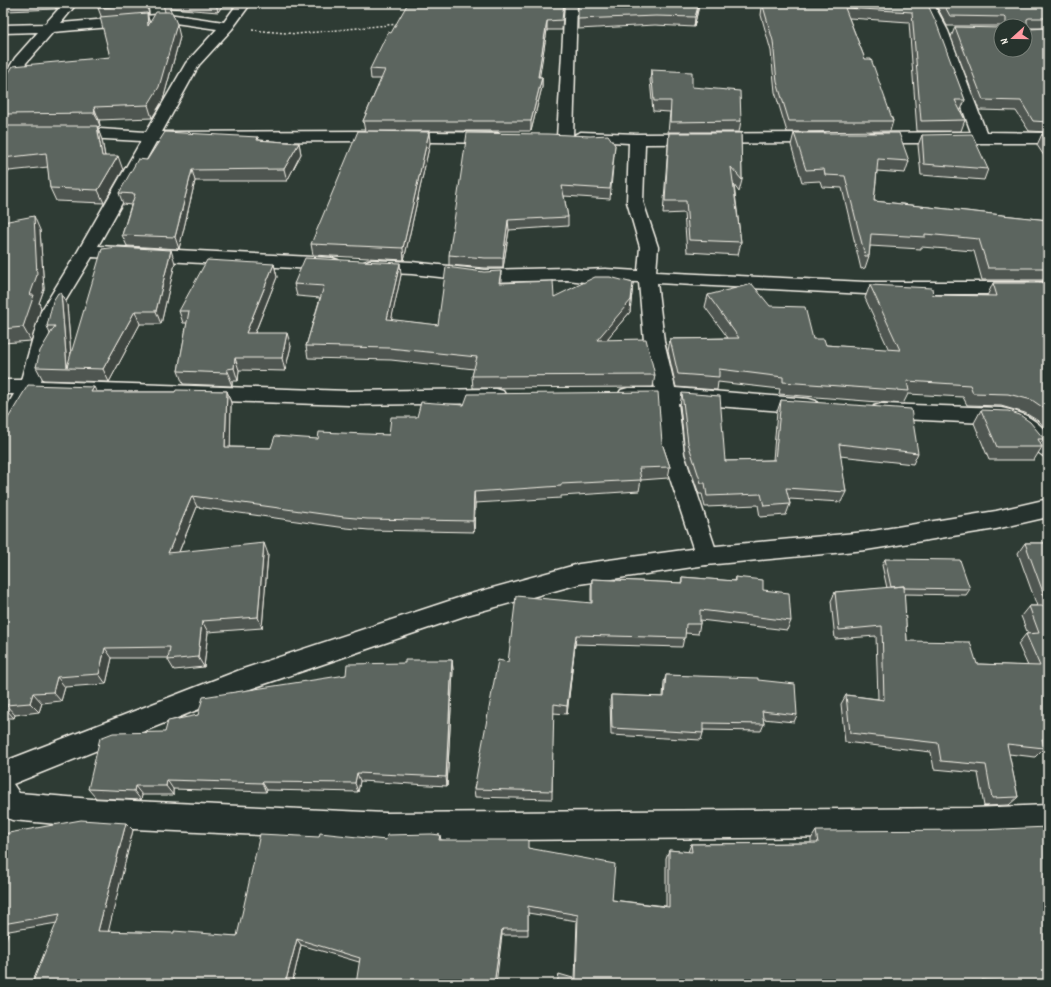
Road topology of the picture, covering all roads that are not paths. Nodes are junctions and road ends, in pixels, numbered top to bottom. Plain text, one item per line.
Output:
1 (71, 3) edge
2 (245, 3) edge
3 (571, 3) edge
4 (927, 3) edge
5 (227, 26) junction
6 (49, 28) junction
7 (3, 29) edge
8 (941, 31) junction
9 (956, 32) edge
10 (3, 90) edge
11 (58, 132) edge
12 (152, 137) junction
13 (980, 137) junction
14 (513, 138) edge
15 (837, 138) edge
16 (853, 138) edge
17 (1048, 138) edge
18 (637, 139) junction
19 (87, 251) junction
20 (647, 277) junction
21 (1048, 288) edge
22 (3, 387) edge
23 (29, 387) junction
24 (667, 395) junction
25 (516, 396) edge
26 (612, 396) edge
27 (831, 407) edge
28 (862, 410) edge
29 (3, 431) edge
30 (1048, 450) edge
31 (1048, 508) edge
32 (706, 556) junction
33 (3, 776) edge
34 (3, 794) edge
35 (1048, 819) edge

1 - 6 street
2 - 5 street
3 - 18 street
4 - 8 street
5 - 6 street
5 - 12 street
6 - 7 street
6 - 10 street
8 - 9 street
8 - 13 street
11 - 12 street
12 - 14 street
12 - 19 street
13 - 16 street
13 - 17 street
15 - 18 street
18 - 20 street
19 - 20 street
19 - 23 street
20 - 21 street
20 - 24 street
22 - 23 street
23 - 25 street
23 - 29 street
24 - 26 street
24 - 27 street
24 - 32 street
28 - 30 street
31 - 32 street
32 - 33 street
34 - 35 street

